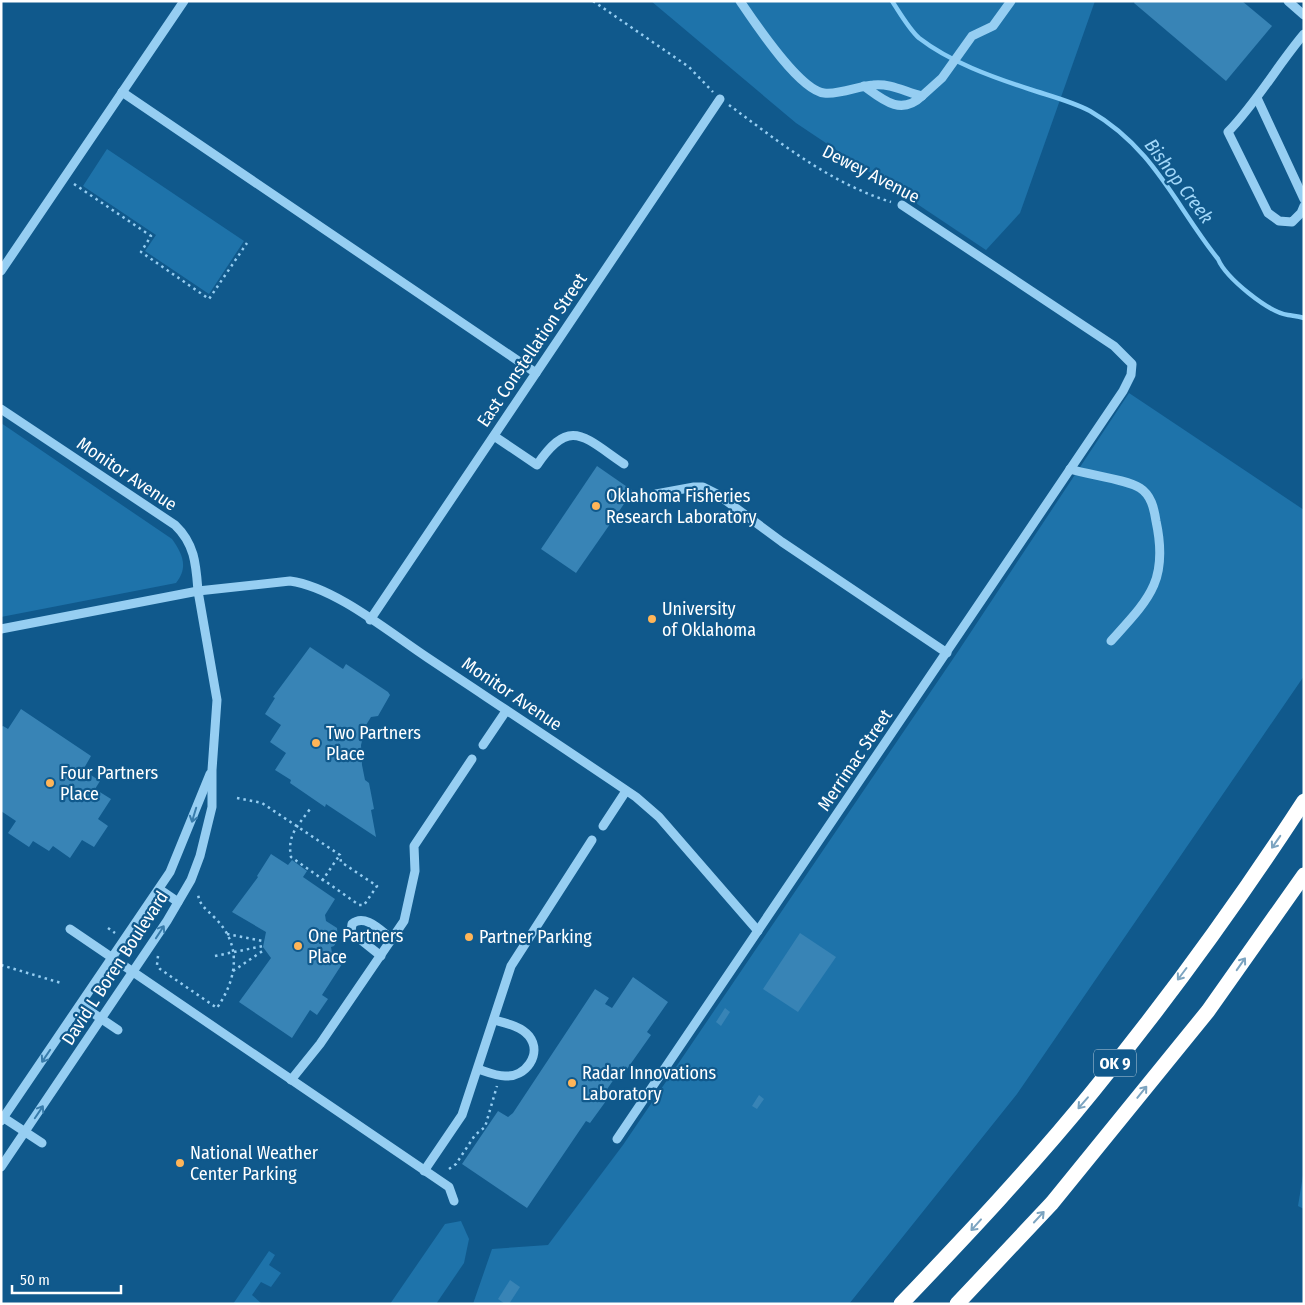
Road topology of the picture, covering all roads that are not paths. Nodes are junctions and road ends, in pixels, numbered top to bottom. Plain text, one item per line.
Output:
1 (184, 1) edge
2 (740, 1) edge
3 (1011, 1) edge
4 (1288, 1) edge
5 (1302, 11) edge
6 (1304, 34) edge
7 (864, 86) junction
8 (122, 92) junction
9 (922, 96) junction
10 (1257, 98) junction
11 (720, 99) road end
12 (1304, 199) edge
13 (902, 205) road end
14 (1304, 206) edge
15 (1, 272) edge
16 (536, 373) junction
17 (1118, 398) joint
18 (1, 408) edge
19 (494, 436) junction
20 (624, 464) dead end
21 (1070, 469) junction
22 (656, 494) dead end
23 (198, 591) junction
24 (370, 620) junction
25 (1, 629) edge
26 (1110, 641) dead end
27 (947, 653) junction
28 (506, 711) junction
29 (483, 745) dead end
30 (472, 759) dead end
31 (212, 770) junction
32 (626, 791) junction
33 (1304, 801) edge
34 (603, 826) dead end
35 (592, 840) dead end
36 (1304, 875) edge
37 (159, 889) junction
38 (178, 902) junction
39 (70, 929) dead end
40 (758, 931) junction
41 (392, 939) junction
42 (381, 956) junction
43 (113, 958) junction
44 (133, 973) junction
45 (81, 1005) junction
46 (102, 1020) junction
47 (494, 1020) junction
48 (118, 1030) dead end
49 (478, 1069) junction
50 (291, 1080) junction
51 (2, 1118) edge
52 (25, 1132) junction
53 (617, 1139) dead end
54 (42, 1143) dead end
55 (1, 1167) edge
56 (424, 1171) junction
57 (454, 1201) dead end
58 (900, 1304) edge
59 (957, 1304) edge

1 - 8 street
2 - 7 street
3 - 9 street
4 - 5 street
6 - 10 street
7 - 9 street
7 - 9 street
8 - 15 street
8 - 16 street
10 - 12 street
10 - 14 street
11 - 16 street, East Constellation Street
13 - 17 street, Dewey Avenue
16 - 19 street, East Constellation Street
17 - 21 street, Merrimac Street
18 - 23 street, Monitor Avenue
19 - 20 street
19 - 24 street, East Constellation Street
21 - 26 street
21 - 27 street, Merrimac Street
22 - 27 street
23 - 24 street, Monitor Avenue
23 - 25 street, Monitor Avenue
23 - 31 street, David L Boren Boulevard
24 - 28 street, Monitor Avenue
27 - 40 street, Merrimac Street
28 - 29 street
28 - 32 street, Monitor Avenue
30 - 41 street
31 -> 37 street, David L Boren Boulevard
31 - 38 street, David L Boren Boulevard
32 - 34 street
32 - 40 street, Monitor Avenue
33 -> 58 highway, OK 9
35 - 47 street
59 -> 36 highway, OK 9
37 - 38 street
37 - 43 street, David L Boren Boulevard
44 -> 38 street, David L Boren Boulevard
39 - 43 street
40 - 53 street, Merrimac Street
41 - 42 street
41 - 42 street
42 - 50 street
43 - 44 street
43 - 45 street, David L Boren Boulevard
44 - 46 street, David L Boren Boulevard
44 - 50 street
45 - 46 street
45 -> 51 street, David L Boren Boulevard
46 - 48 street
52 -> 46 street, David L Boren Boulevard
47 - 49 street
47 - 49 street
49 - 56 street
50 - 56 street
51 - 52 street
52 - 54 street
52 - 55 street, David L Boren Boulevard
56 - 57 street

